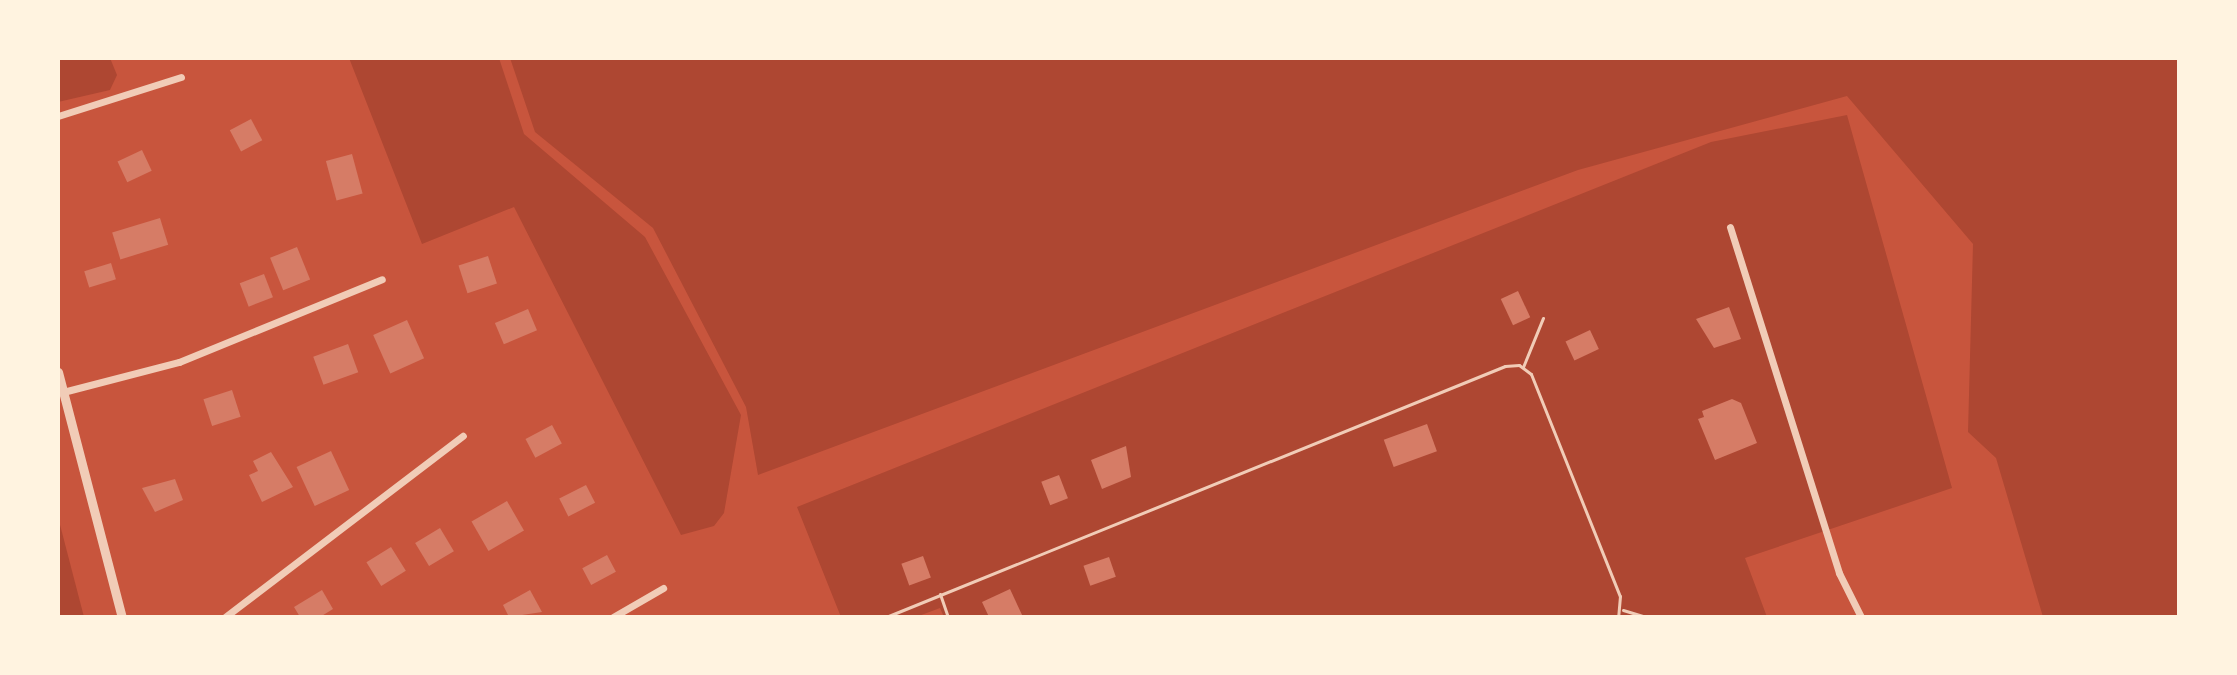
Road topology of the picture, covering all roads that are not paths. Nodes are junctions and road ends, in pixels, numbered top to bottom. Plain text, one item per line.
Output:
1 (181, 77) dead end
2 (58, 116) edge
3 (1730, 227) dead end
4 (382, 279) dead end
5 (1543, 318) dead end
6 (1523, 367) junction
7 (58, 372) edge
8 (63, 392) junction
9 (463, 436) dead end
10 (663, 588) dead end
11 (940, 594) junction
12 (1622, 610) junction
13 (122, 617) edge
14 (225, 617) edge
15 (613, 617) edge
16 (886, 617) edge
17 (948, 617) edge
18 (1618, 617) edge
19 (1646, 617) edge
20 (1861, 617) edge

1 - 2 street
3 - 20 street
4 - 8 street
5 - 6 lane
6 - 11 lane
6 - 12 lane
7 - 8 street
8 - 13 street
9 - 14 street
10 - 15 street
11 - 16 lane
11 - 17 lane
12 - 18 lane
12 - 19 lane

